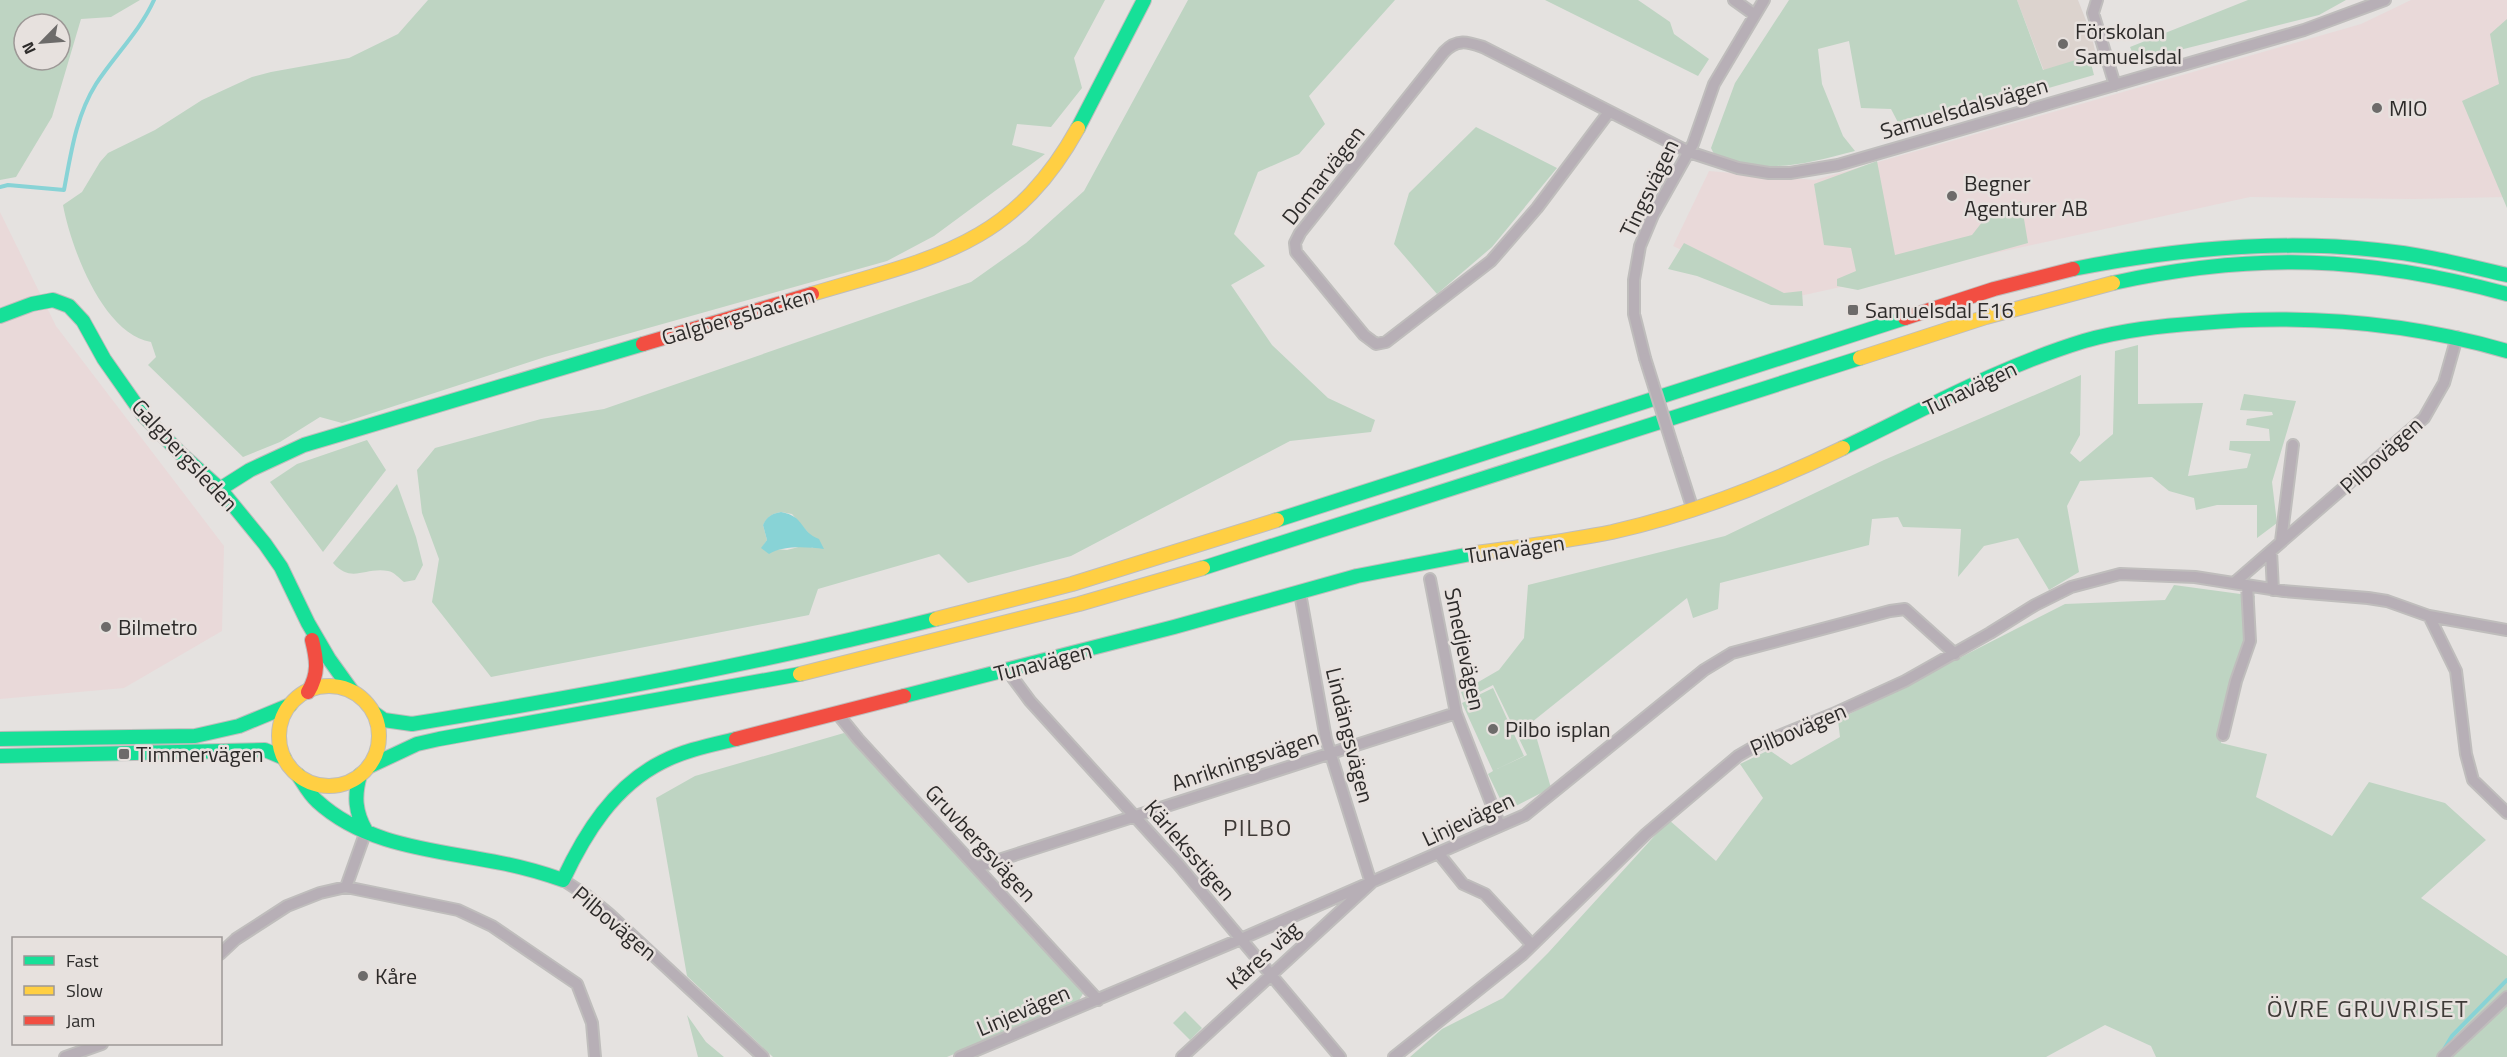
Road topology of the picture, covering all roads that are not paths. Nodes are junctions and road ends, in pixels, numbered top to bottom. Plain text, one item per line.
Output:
1 (1144, 0) edge
2 (1734, 0) edge
3 (1764, 0) edge
4 (2097, 0) edge
5 (2385, 0) edge
6 (1755, 15) junction
7 (2115, 85) junction
8 (1609, 112) junction
9 (1689, 152) junction
10 (2507, 275) edge
11 (2507, 294) edge
12 (0, 316) edge
13 (2457, 337) junction
14 (2507, 351) edge
15 (2293, 445) dead end
16 (220, 489) junction
17 (1693, 510) junction
18 (2281, 541) junction
19 (2271, 550) junction
20 (1430, 579) dead end
21 (2234, 584) junction
22 (2247, 585) junction
23 (2273, 590) junction
24 (1300, 593) junction
25 (2429, 616) junction
26 (308, 623) junction
27 (2507, 630) edge
28 (1955, 654) junction
29 (1010, 670) junction
30 (352, 691) junction
31 (308, 692) junction
32 (290, 705) junction
33 (374, 713) junction
34 (837, 713) junction
35 (1456, 713) junction
36 (2223, 735) dead end
37 (0, 739) edge
38 (1331, 753) junction
39 (0, 756) edge
40 (284, 758) junction
41 (365, 771) junction
42 (298, 775) junction
43 (2507, 813) edge
44 (1133, 815) junction
45 (1500, 826) junction
46 (366, 831) junction
47 (1439, 854) junction
48 (977, 867) junction
49 (563, 880) junction
50 (1371, 883) junction
51 (346, 887) junction
52 (1241, 939) junction
53 (1532, 945) junction
54 (222, 952) edge
55 (1270, 975) junction
56 (2507, 997) edge
57 (1098, 1000) junction
58 (99, 1045) edge
59 (65, 1057) edge
60 (596, 1057) edge
61 (764, 1057) edge
62 (960, 1057) edge
63 (1182, 1057) edge
64 (1340, 1057) edge
65 (1394, 1057) edge
66 (2443, 1057) edge

1 - 16 main road, Galgbergsbacken
2 - 6 street
3 - 6 street, Tingsvägen
4 - 7 street
5 - 7 street, Samuelsdalsvägen
6 - 9 street, Tingsvägen
7 - 9 street, Samuelsdalsvägen
8 - 8 street, Domarvägen
8 - 9 street, Domarvägen
9 - 17 street, Tingsvägen, bridge
10 - 33 main road
11 - 41 main road
12 - 16 main road, Galgbergsleden
13 - 14 main road, Tunavägen
13 - 17 main road, Tunavägen
13 - 18 street, Pilbovägen
15 - 18 street
16 - 26 main road, Galgbergsleden
17 - 24 main road, Tunavägen
18 - 19 street, Pilbovägen
19 - 21 street, Pilbovägen
19 - 23 street
20 - 35 street, Smedjevägen
21 - 22 street
21 - 28 street, Pilbovägen
22 - 23 street
22 - 36 street
23 - 25 street
24 - 29 main road, Tunavägen
24 - 38 street, Lindängsvägen
25 - 27 street
25 - 43 street
26 - 30 main road, Galgbergsleden
26 - 31 main road, Galgbergsleden
28 - 45 street, Linjevägen
28 - 53 street, Pilbovägen
29 - 34 main road, Tunavägen
29 - 44 street, Kärleksstigen
30 - 31 main road
30 - 33 main road
31 - 32 main road
32 - 37 main road
32 - 40 main road
33 - 41 main road
34 - 48 street, Gruvbergsvägen
34 - 49 main road, Tunavägen
35 - 38 street, Anrikningsvägen
35 - 45 street, Smedjevägen
38 - 44 street, Anrikningsvägen
38 - 50 street, Lindängsvägen
39 - 40 main road
40 - 42 main road
41 - 42 main road
41 - 46 main road
42 - 46 main road, Pilbovägen
44 - 48 street, Anrikningsvägen
44 - 52 street, Kärleksstigen
45 - 47 street, Linjevägen
46 - 49 main road, Pilbovägen
46 - 51 street
47 - 50 street, Linjevägen
47 - 53 street
48 - 57 street, Gruvbergsvägen
49 - 61 street, Pilbovägen
50 - 52 street, Linjevägen
50 - 55 street, Kåres väg
51 - 54 street
51 - 60 street
52 - 55 street, Kärleksstigen
52 - 57 street, Linjevägen
53 - 65 street, Pilbovägen
55 - 63 street, Kåres väg
55 - 64 street, Kärleksstigen
56 - 66 street
57 - 62 street, Linjevägen
58 - 59 street

